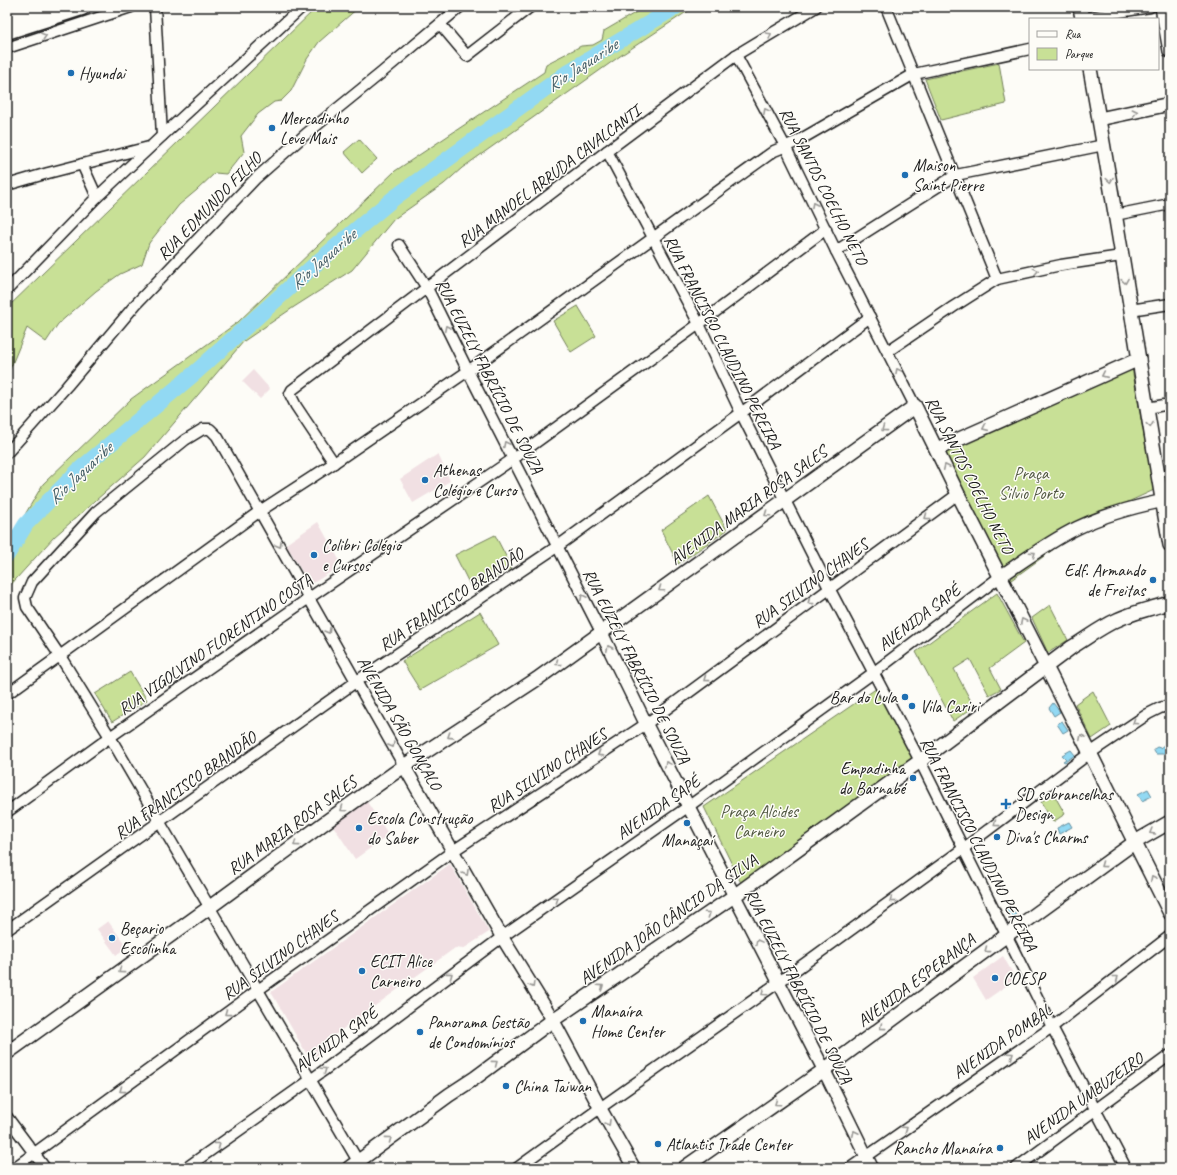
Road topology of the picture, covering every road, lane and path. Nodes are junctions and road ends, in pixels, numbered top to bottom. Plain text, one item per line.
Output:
1 (82, 7) edge
2 (131, 7) edge
3 (155, 7) edge
4 (302, 7) edge
5 (460, 7) edge
6 (530, 7) edge
7 (816, 7) edge
8 (886, 7) edge
9 (1150, 7) edge
10 (1162, 7) edge
11 (30, 8) edge
12 (1081, 15) edge
13 (7, 17) edge
14 (440, 24) junction
15 (7, 31) edge
16 (7, 48) edge
17 (1029, 49) edge
18 (1170, 51) edge
19 (736, 55) junction
20 (1090, 70) edge
21 (914, 74) junction
22 (1170, 104) edge
23 (1099, 119) junction
24 (162, 136) junction
25 (1104, 145) junction
26 (150, 146) junction
27 (785, 146) junction
28 (607, 151) junction
29 (82, 164) junction
30 (956, 175) junction
31 (7, 185) edge
32 (97, 197) junction
33 (1170, 204) edge
34 (1115, 214) junction
35 (826, 229) junction
36 (653, 237) junction
37 (399, 245) dead end
38 (836, 251) junction
39 (1121, 256) junction
40 (997, 279) junction
41 (427, 288) junction
42 (7, 290) edge
43 (1170, 304) edge
44 (1130, 310) junction
45 (870, 317) junction
46 (700, 324) junction
47 (888, 351) junction
48 (1139, 359) junction
49 (468, 371) junction
50 (1170, 404) edge
51 (915, 406) junction
52 (1147, 408) junction
53 (741, 413) junction
54 (937, 449) junction
55 (7, 453) edge
56 (513, 459) junction
57 (334, 463) junction
58 (958, 494) junction
59 (786, 500) junction
60 (1166, 500) edge
61 (260, 511) junction
62 (1170, 544) edge
63 (558, 546) junction
64 (1001, 576) junction
65 (829, 588) junction
66 (308, 598) junction
67 (1170, 603) edge
68 (601, 632) junction
69 (60, 656) junction
70 (1046, 667) junction
71 (873, 673) junction
72 (357, 681) junction
73 (7, 694) edge
74 (1170, 705) edge
75 (646, 724) junction
76 (110, 737) junction
77 (1090, 753) junction
78 (920, 761) junction
79 (404, 766) junction
80 (689, 806) junction
81 (7, 812) edge
82 (160, 822) junction
83 (1170, 822) edge
84 (1135, 842) junction
85 (964, 848) junction
86 (453, 851) junction
87 (734, 896) junction
88 (210, 907) junction
89 (1170, 913) edge
90 (7, 930) edge
91 (1007, 935) junction
92 (1170, 936) edge
93 (502, 937) junction
94 (779, 982) junction
95 (258, 990) junction
96 (553, 1020) junction
97 (1052, 1027) junction
98 (7, 1053) edge
99 (1170, 1055) edge
100 (824, 1070) junction
101 (310, 1079) junction
102 (600, 1108) junction
103 (1095, 1109) junction
104 (7, 1117) edge
105 (34, 1154) junction
106 (866, 1156) junction
107 (356, 1166) edge
108 (14, 1168) edge
109 (45, 1168) edge
110 (186, 1168) edge
111 (516, 1168) edge
112 (634, 1168) edge
113 (684, 1168) edge
114 (850, 1168) edge
115 (872, 1168) edge
116 (1016, 1168) edge
117 (1126, 1168) edge

1 - 15 highway
16 -> 2 street
3 - 24 street
4 - 24 street
5 - 14 street, RUA EDMUNDO FILHO
6 - 14 street
19 -> 7 street, RUA MANOEL ARRUDA CAVALCANTI
8 - 21 street
9 - 12 street
10 - 18 main road
11 - 13 highway
14 - 55 street, RUA EDMUNDO FILHO
17 - 21 street
27 -> 19 street, RUA SANTOS COELHO NETO
19 - 28 street, RUA MANOEL ARRUDA CAVALCANTI
20 - 23 main road
21 - 27 street
21 - 30 street
23 -> 22 main road
23 - 25 main road
24 - 26 street
25 - 30 street
25 -> 34 main road
26 - 29 street
26 - 32 street
35 -> 27 street, RUA SANTOS COELHO NETO
27 - 36 street
28 - 36 street, RUA FRANCISCO CLAUDINO PEREIRA
28 - 41 street, RUA MANOEL ARRUDA CAVALCANTI
29 - 31 street
29 - 32 street
30 - 38 street
30 - 40 street
32 - 42 street
33 - 34 street
34 - 39 main road
35 - 38 street, RUA SANTOS COELHO NETO
35 - 46 street, RUA VIGOLVINO FLORENTINO COSTA
36 - 46 street, RUA FRANCISCO CLAUDINO PEREIRA
36 - 49 street
37 - 41 street, RUA EUZELY FABRÍCIO DE SOUZA
38 - 45 street, RUA SANTOS COELHO NETO
40 -> 39 street
39 -> 44 main road
40 - 47 street
49 -> 41 street, RUA EUZELY FABRÍCIO DE SOUZA
41 - 57 street, RUA MANOEL ARRUDA CAVALCANTI
43 - 44 street
44 - 48 main road
45 - 47 street, RUA SANTOS COELHO NETO
45 - 53 street, RUA FRANCISCO BRANDÃO
46 - 53 street, RUA FRANCISCO CLAUDINO PEREIRA
46 - 56 street, RUA VIGOLVINO FLORENTINO COSTA
51 -> 47 street, RUA SANTOS COELHO NETO
48 - 52 main road
48 -> 54 main road
56 -> 49 street, RUA EUZELY FABRÍCIO DE SOUZA
49 - 57 street
50 - 52 street
51 - 54 main road, RUA SANTOS COELHO NETO
51 -> 59 main road, AVENIDA MARIA ROSA SALES
52 -> 60 main road
53 - 59 street, RUA FRANCISCO CLAUDINO PEREIRA
53 - 63 street, RUA FRANCISCO BRANDÃO
58 -> 54 main road, RUA SANTOS COELHO NETO
56 - 63 street, RUA EUZELY FABRÍCIO DE SOUZA
56 - 66 street, RUA VIGOLVINO FLORENTINO COSTA
57 - 61 street
58 - 64 main road, RUA SANTOS COELHO NETO
58 -> 65 street, RUA SILVINO CHAVES
59 - 65 street, RUA FRANCISCO CLAUDINO PEREIRA
59 -> 68 main road, AVENIDA MARIA ROSA SALES
60 - 62 main road
64 -> 60 street, AVENIDA SAPÉ
61 -> 66 street, AVENIDA SÃO GONÇALO
61 - 69 street
61 - 69 street, AVENIDA SÃO GONÇALO
68 -> 63 street, RUA EUZELY FABRÍCIO DE SOUZA
63 - 72 street, RUA FRANCISCO BRANDÃO
70 -> 64 main road, RUA SANTOS COELHO NETO
64 - 71 street, AVENIDA SAPÉ
65 - 71 street, RUA FRANCISCO CLAUDINO PEREIRA
65 -> 75 street, RUA SILVINO CHAVES
66 -> 72 street, AVENIDA SÃO GONÇALO
66 - 76 street, RUA VIGOLVINO FLORENTINO COSTA
67 - 70 main road, AVENIDA JOÃO CÂNCIO DA SILVA
75 -> 68 street, RUA EUZELY FABRÍCIO DE SOUZA
68 -> 79 main road, RUA MARIA ROSA SALES
69 - 73 street
69 - 76 street
77 -> 70 main road, RUA SANTOS COELHO NETO
70 - 78 main road, AVENIDA JOÃO CÂNCIO DA SILVA
71 - 78 street, RUA FRANCISCO CLAUDINO PEREIRA
71 - 80 street, AVENIDA SAPÉ
72 -> 79 street, AVENIDA SÃO GONÇALO
72 - 82 street, RUA FRANCISCO BRANDÃO
74 -> 77 street
80 -> 75 street, RUA EUZELY FABRÍCIO DE SOUZA
75 -> 86 street, RUA SILVINO CHAVES
76 - 81 street, RUA VIGOLVINO FLORENTINO COSTA
76 - 82 street
77 - 84 main road, RUA SANTOS COELHO NETO
77 -> 85 street
78 - 85 street, RUA FRANCISCO CLAUDINO PEREIRA
78 - 87 main road, AVENIDA JOÃO CÂNCIO DA SILVA
79 - 86 street, AVENIDA SÃO GONÇALO
79 -> 88 main road, RUA MARIA ROSA SALES
80 - 87 street, RUA EUZELY FABRÍCIO DE SOUZA
93 -> 80 street, AVENIDA SAPÉ
82 - 88 street
82 - 90 street, RUA FRANCISCO BRANDÃO
83 -> 84 main road, AVENIDA ESPERANÇA
89 -> 84 main road, RUA SANTOS COELHO NETO
84 -> 91 main road, AVENIDA ESPERANÇA
85 - 91 street, RUA FRANCISCO CLAUDINO PEREIRA
85 -> 94 street
86 -> 93 street, AVENIDA SÃO GONÇALO
86 - 95 street, RUA SILVINO CHAVES
94 -> 87 street, RUA EUZELY FABRÍCIO DE SOUZA
96 -> 87 main road, AVENIDA JOÃO CÂNCIO DA SILVA
88 - 95 street
88 -> 98 main road, RUA MARIA ROSA SALES
91 - 97 street, RUA FRANCISCO CLAUDINO PEREIRA
91 -> 100 main road, AVENIDA ESPERANÇA
97 -> 92 street, AVENIDA POMBAL
93 -> 96 street, AVENIDA SÃO GONÇALO
101 -> 93 street, AVENIDA SAPÉ
94 - 100 street, RUA EUZELY FABRÍCIO DE SOUZA
94 -> 102 street
95 - 101 street
95 -> 105 street, RUA SILVINO CHAVES
96 - 102 street, AVENIDA SÃO GONÇALO
107 -> 96 main road, AVENIDA JOÃO CÂNCIO DA SILVA
97 - 103 street, RUA FRANCISCO CLAUDINO PEREIRA
106 -> 97 street, AVENIDA POMBAL
99 - 103 street, AVENIDA UMBUZEIRO
106 -> 100 street, RUA EUZELY FABRÍCIO DE SOUZA
100 -> 113 main road, AVENIDA ESPERANÇA
101 - 107 street
110 -> 101 street, AVENIDA SAPÉ
102 - 111 street
102 -> 112 street, AVENIDA SÃO GONÇALO
103 - 116 street, AVENIDA UMBUZEIRO
103 - 117 street, RUA FRANCISCO CLAUDINO PEREIRA
104 - 105 street
105 - 108 street, RUA SILVINO CHAVES
105 - 109 street
106 - 114 street, AVENIDA POMBAL
106 - 115 street, RUA EUZELY FABRÍCIO DE SOUZA

